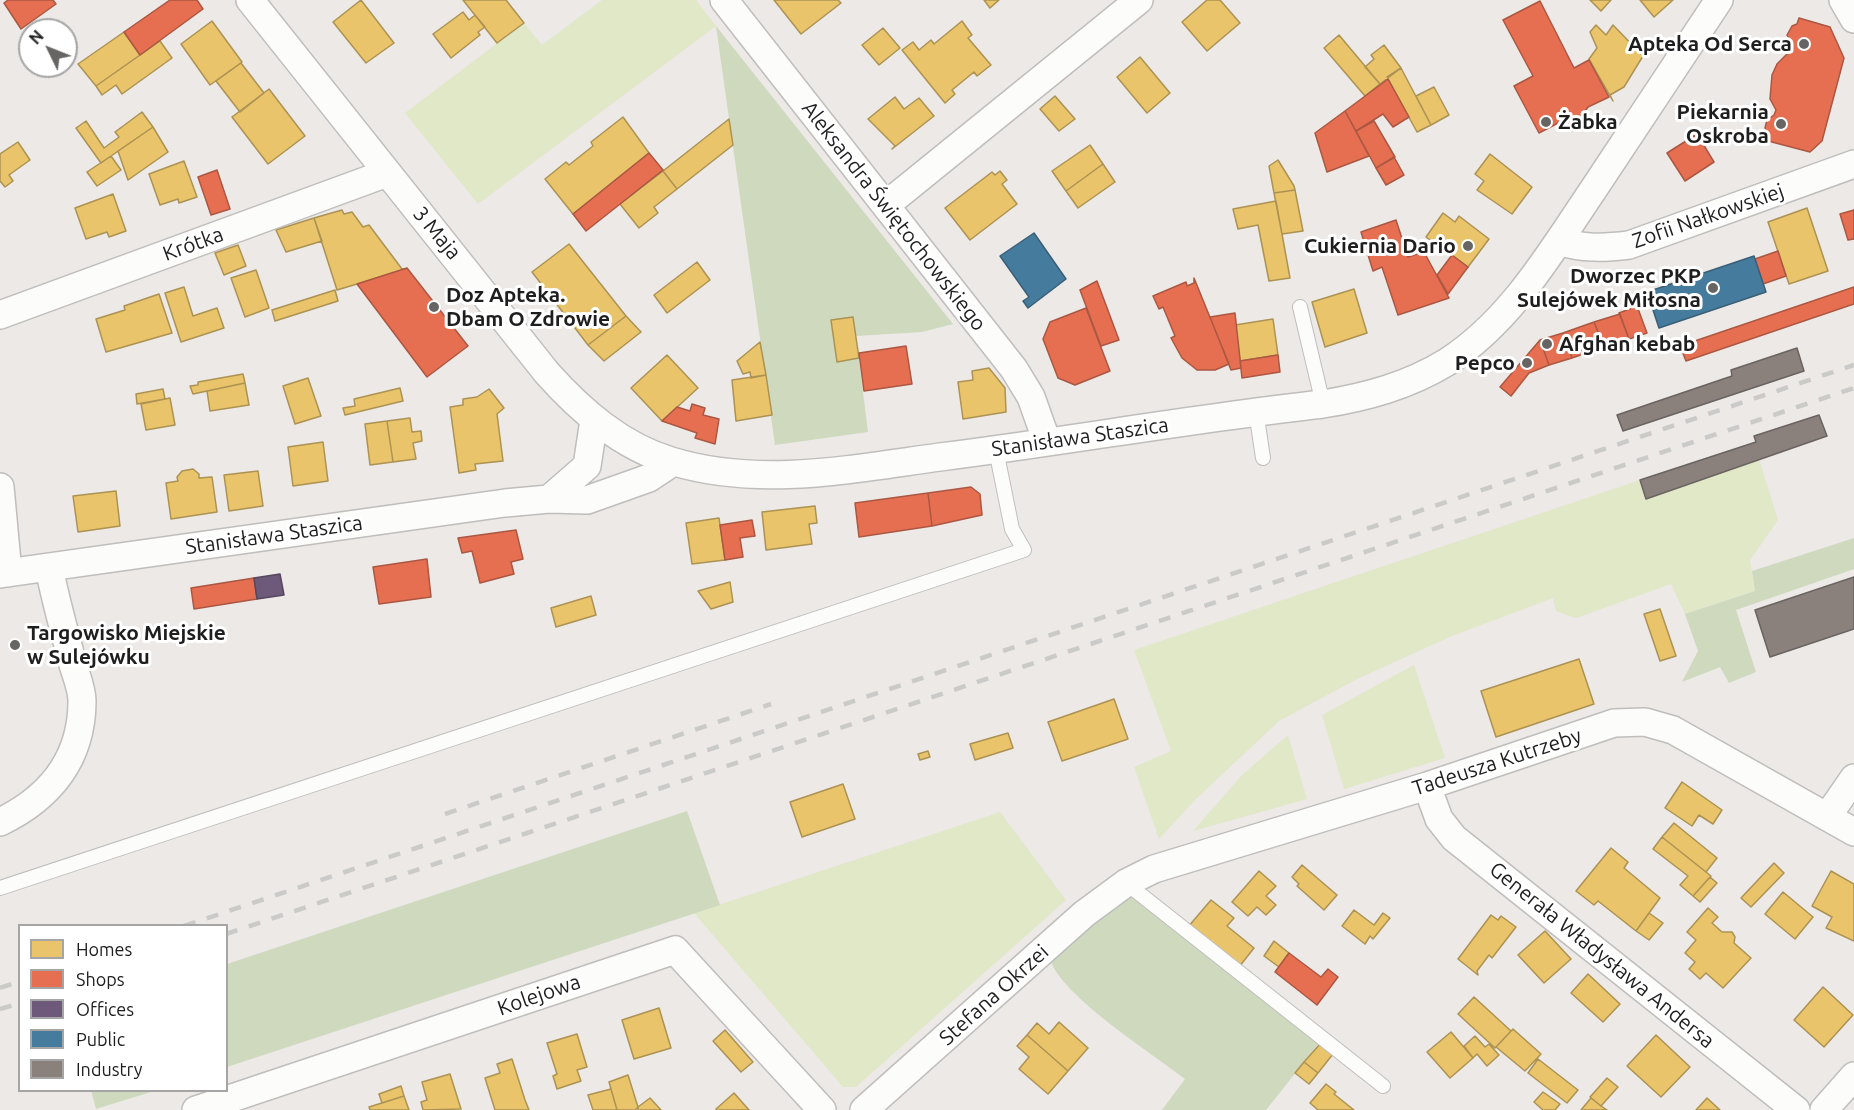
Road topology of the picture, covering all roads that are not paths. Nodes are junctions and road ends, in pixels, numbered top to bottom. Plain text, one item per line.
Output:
1 (250, 0) edge
2 (724, 0) edge
3 (1139, 0) edge
4 (1719, 0) edge
5 (1843, 0) edge
6 (1854, 19) edge
7 (1854, 164) edge
8 (387, 173) junction
9 (886, 205) junction
10 (1559, 241) junction
11 (1300, 307) dead end
12 (0, 315) edge
13 (1323, 404) junction
14 (1256, 411) junction
15 (594, 420) junction
16 (1047, 442) junction
17 (996, 450) junction
18 (1263, 458) dead end
19 (673, 462) junction
20 (0, 487) edge
21 (549, 499) junction
22 (49, 567) junction
23 (4, 574) edge
24 (1853, 780) edge
25 (1427, 786) junction
26 (1827, 817) junction
27 (0, 822) edge
28 (1854, 831) edge
29 (1126, 883) junction
30 (0, 888) edge
31 (1854, 1076) edge
32 (1383, 1086) dead end
33 (196, 1110) edge
34 (822, 1110) edge
35 (864, 1110) edge
36 (1796, 1110) edge
37 (1824, 1110) edge

1 - 8 street, 3 Maja
2 - 9 street, Aleksandra Świętochowskiego
3 - 9 street
4 - 10 street, Stanisława Staszica
5 - 6 street
7 - 10 street, Zofii Nałkowskiej
8 - 12 street, Krótka
8 - 15 street, 3 Maja
9 - 16 street, Aleksandra Świętochowskiego
10 - 13 street, Stanisława Staszica
11 - 13 lane
13 - 14 street, Stanisława Staszica
14 - 16 street, Stanisława Staszica
14 - 18 lane
15 - 19 street, 3 Maja
15 - 21 street
16 - 17 street, Stanisława Staszica
17 - 19 street, Stanisława Staszica
17 - 30 lane
19 - 21 street, Stanisława Staszica
20 - 23 street
21 - 22 street, Stanisława Staszica
22 - 23 street, Stanisława Staszica
22 - 27 street
24 - 26 street
25 - 26 street, Tadeusza Kutrzeby
25 - 29 street, Tadeusza Kutrzeby
25 - 36 street, Generała Władysława Andersa
26 - 28 street, Tadeusza Kutrzeby
29 - 32 lane
29 - 35 street, Stefana Okrzei
31 - 37 street
33 - 34 street, Kolejowa

